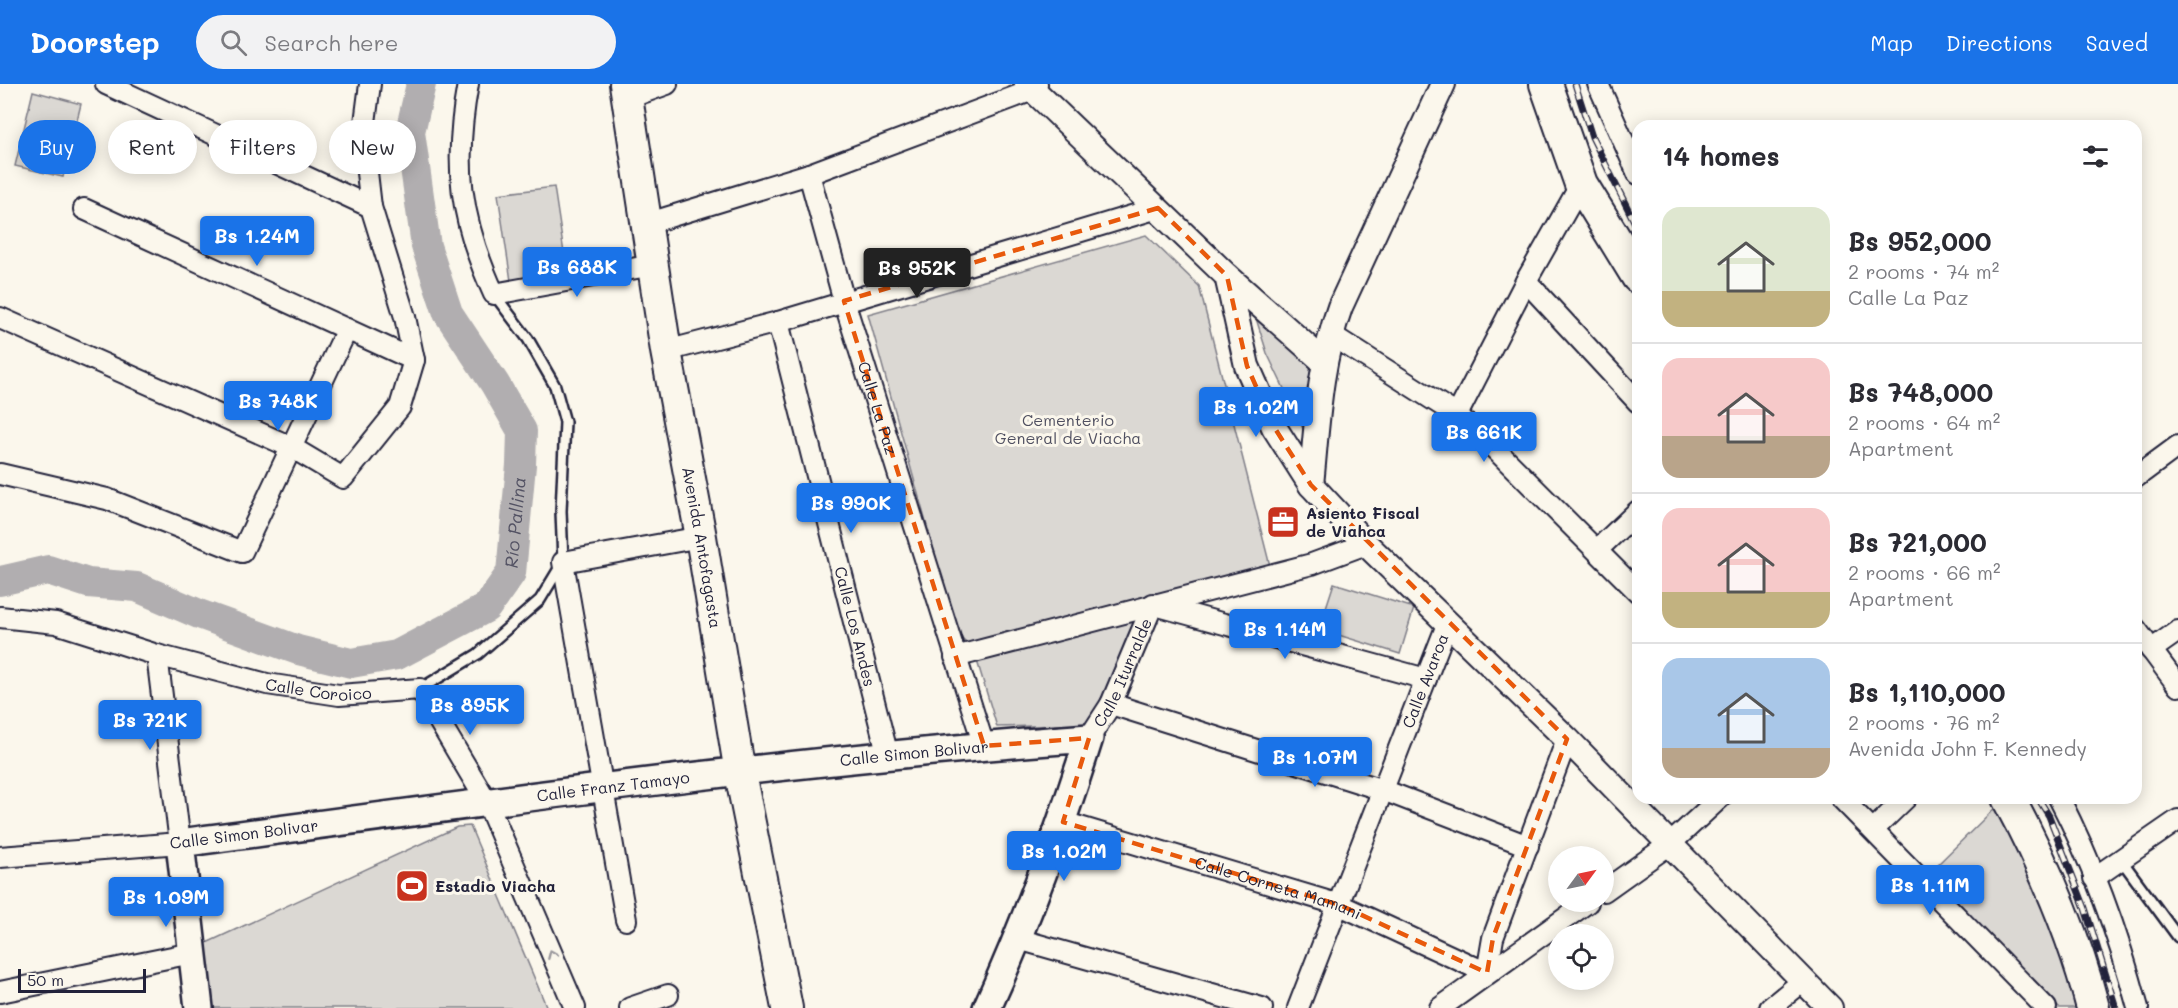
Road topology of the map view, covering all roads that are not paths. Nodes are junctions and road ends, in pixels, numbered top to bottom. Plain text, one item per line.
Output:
1 (106, 84) edge
2 (370, 84) edge
3 (468, 84) edge
4 (667, 84) edge
5 (1443, 84) edge
6 (1546, 84) edge
7 (1598, 84) edge
8 (1032, 86) edge
9 (626, 91) edge
10 (1632, 160) edge
11 (809, 174) junction
12 (1581, 184) junction
13 (371, 207) junction
14 (84, 208) dead end
15 (1158, 208) junction
16 (646, 224) junction
17 (653, 265) junction
18 (1632, 267) edge
19 (1227, 276) junction
20 (1526, 281) junction
21 (494, 294) junction
22 (844, 301) junction
23 (0, 318) edge
24 (778, 322) junction
25 (347, 329) junction
26 (1330, 334) junction
27 (666, 351) junction
28 (414, 360) junction
29 (1323, 361) junction
30 (1632, 396) edge
31 (1457, 415) junction
32 (2178, 446) edge
33 (291, 447) junction
34 (2142, 473) edge
35 (0, 474) edge
36 (1311, 485) junction
37 (1632, 517) edge
38 (701, 537) junction
39 (1366, 544) junction
40 (1598, 549) junction
41 (563, 562) junction
42 (1632, 586) edge
43 (1153, 604) junction
44 (0, 618) edge
45 (1448, 622) junction
46 (2178, 631) edge
47 (2142, 637) edge
48 (2151, 650) junction
49 (157, 655) junction
50 (955, 657) junction
51 (1426, 679) junction
52 (2178, 686) edge
53 (420, 689) junction
54 (1111, 704) junction
55 (1089, 738) junction
56 (1567, 739) junction
57 (984, 746) junction
58 (888, 756) junction
59 (741, 773) junction
60 (602, 789) junction
61 (1383, 790) junction
62 (487, 802) junction
63 (1713, 804) edge
64 (1847, 804) edge
65 (1900, 804) edge
66 (2011, 804) edge
67 (2062, 804) edge
68 (2178, 820) edge
69 (1063, 822) junction
70 (1873, 830) junction
71 (180, 843) junction
72 (1670, 844) junction
73 (1528, 846) junction
74 (0, 857) edge
75 (2122, 861) junction
76 (2094, 878) junction
77 (1614, 884) edge
78 (1340, 905) junction
79 (1574, 912) edge
80 (626, 920) dead end
81 (2178, 937) edge
82 (1018, 939) junction
83 (192, 953) junction
84 (1487, 973) junction
85 (1803, 981) junction
86 (668, 995) dead end
87 (4, 997) edge
88 (200, 1008) edge
89 (575, 1008) edge
90 (630, 1008) edge
91 (787, 1008) edge
92 (987, 1008) edge
93 (1262, 1008) edge
94 (1298, 1008) edge
95 (1440, 1008) edge
96 (1770, 1008) edge
97 (1830, 1008) edge
98 (2046, 1008) edge
99 (2093, 1008) edge
100 (2138, 1008) edge

1 - 13 street
2 - 13 street
3 - 21 street
4 - 9 street
5 - 26 street
6 - 12 highway
7 - 10 street
8 - 11 street
8 - 15 street
9 - 16 main road, Avenida Antofagasta
11 - 16 street
11 - 22 street, Calle La Paz
12 - 18 highway
12 - 20 street
13 - 28 street
14 - 25 street
15 - 19 street
15 - 22 street
16 - 17 main road, Avenida Antofagasta
17 - 21 street
17 - 27 main road, Avenida Antofagasta
19 - 29 street
19 - 36 street
20 - 30 street
20 - 31 street
21 - 41 lane
22 - 24 street
22 - 50 street, Calle La Paz
23 - 33 street
24 - 27 street
24 - 58 street, Calle Los Andes
25 - 28 street
25 - 33 street
26 - 29 street
26 - 31 street
27 - 38 main road, Avenida Antofagasta
28 - 33 street
29 - 36 street
31 - 40 street
32 - 34 street
33 - 35 street
36 - 39 street
37 - 40 street
38 - 41 street
38 - 59 main road, Avenida Antofagasta
39 - 43 street
39 - 45 street
40 - 42 street
41 - 53 lane, Calle Coroico
41 - 60 street
43 - 50 street
43 - 51 street
43 - 54 street, Calle Iturralde
44 - 49 street, Calle Coroico
45 - 51 street, Calle Avaroa
45 - 56 street
46 - 48 street
47 - 48 street
48 - 52 street
49 - 53 street, Calle Coroico
49 - 71 street
50 - 57 street, Calle La Paz
51 - 61 street, Calle Avaroa
53 - 62 street
54 - 55 street, Calle Iturralde
54 - 61 street
55 - 57 main road, Calle Simon Bolivar
55 - 69 main road, Calle Iturralde
56 - 72 street
56 - 73 street
57 - 58 main road, Calle Simon Bolivar
58 - 59 main road, Calle Simon Bolivar
59 - 60 main road, Calle Franz Tamayo
59 - 91 main road, Avenida Antofagasta
60 - 62 main road, Calle Franz Tamayo
60 - 80 street
61 - 73 street
61 - 78 street, Calle Avaroa
62 - 71 main road, Calle Simon Bolivar
89 -> 62 street
63 - 72 street
64 - 70 street
65 - 70 street
66 - 99 highway
67 - 76 street
68 - 75 street
69 - 78 street, Calle Corneta Mamani
69 - 82 main road, Calle Iturralde
70 - 98 street
71 - 74 street, Calle Simon Bolivar
71 - 83 main road
72 - 77 street
72 - 85 street
73 - 84 street
75 - 76 street
75 - 81 lane
76 - 100 street
78 - 84 street, Calle Corneta Mamani
78 - 94 street, Calle Avaroa
79 - 84 street
82 - 92 main road, Calle Iturralde
82 - 93 street
83 - 87 street
83 - 88 main road
84 - 95 street
85 - 96 street
85 - 97 street
86 - 90 street

